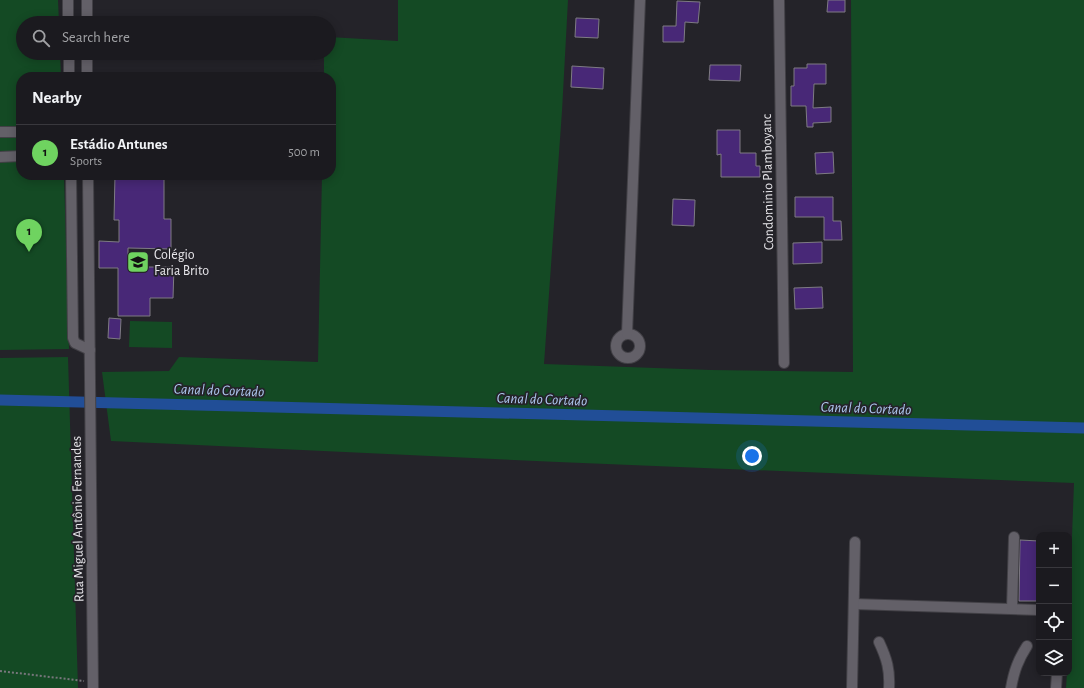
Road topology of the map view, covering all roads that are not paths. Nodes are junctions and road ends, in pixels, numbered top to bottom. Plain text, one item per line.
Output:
1 (68, 0) edge
2 (87, 0) edge
3 (640, 0) edge
4 (779, 0) edge
5 (68, 16) edge
6 (87, 16) edge
7 (69, 60) edge
8 (87, 60) edge
9 (69, 72) edge
10 (87, 72) edge
11 (0, 132) edge
12 (16, 132) edge
13 (0, 156) edge
14 (16, 156) edge
15 (71, 180) edge
16 (88, 180) edge
17 (627, 334) dead end
18 (90, 353) junction
19 (784, 363) dead end
20 (1014, 538) dead end
21 (855, 542) dead end
22 (854, 604) junction
23 (1012, 609) junction
24 (1036, 610) edge
25 (879, 642) dead end
26 (1027, 646) dead end
27 (1057, 676) edge
28 (93, 685) edge
29 (852, 688) edge
30 (889, 688) edge
31 (1011, 688) edge
32 (1056, 688) edge

1 - 5 street
2 - 6 street
3 - 17 street
4 - 19 street, Condominio Plamboyanc
7 - 9 street
8 - 10 street
11 - 12 street
13 - 14 street
15 - 18 street
16 - 18 street, Rua Miguel Antônio Fernandes
18 - 28 street, Rua Miguel Antônio Fernandes
20 - 23 street
21 - 22 street
22 - 23 street
22 - 29 street
23 - 24 street
25 - 30 street
26 - 31 street
27 - 32 street

